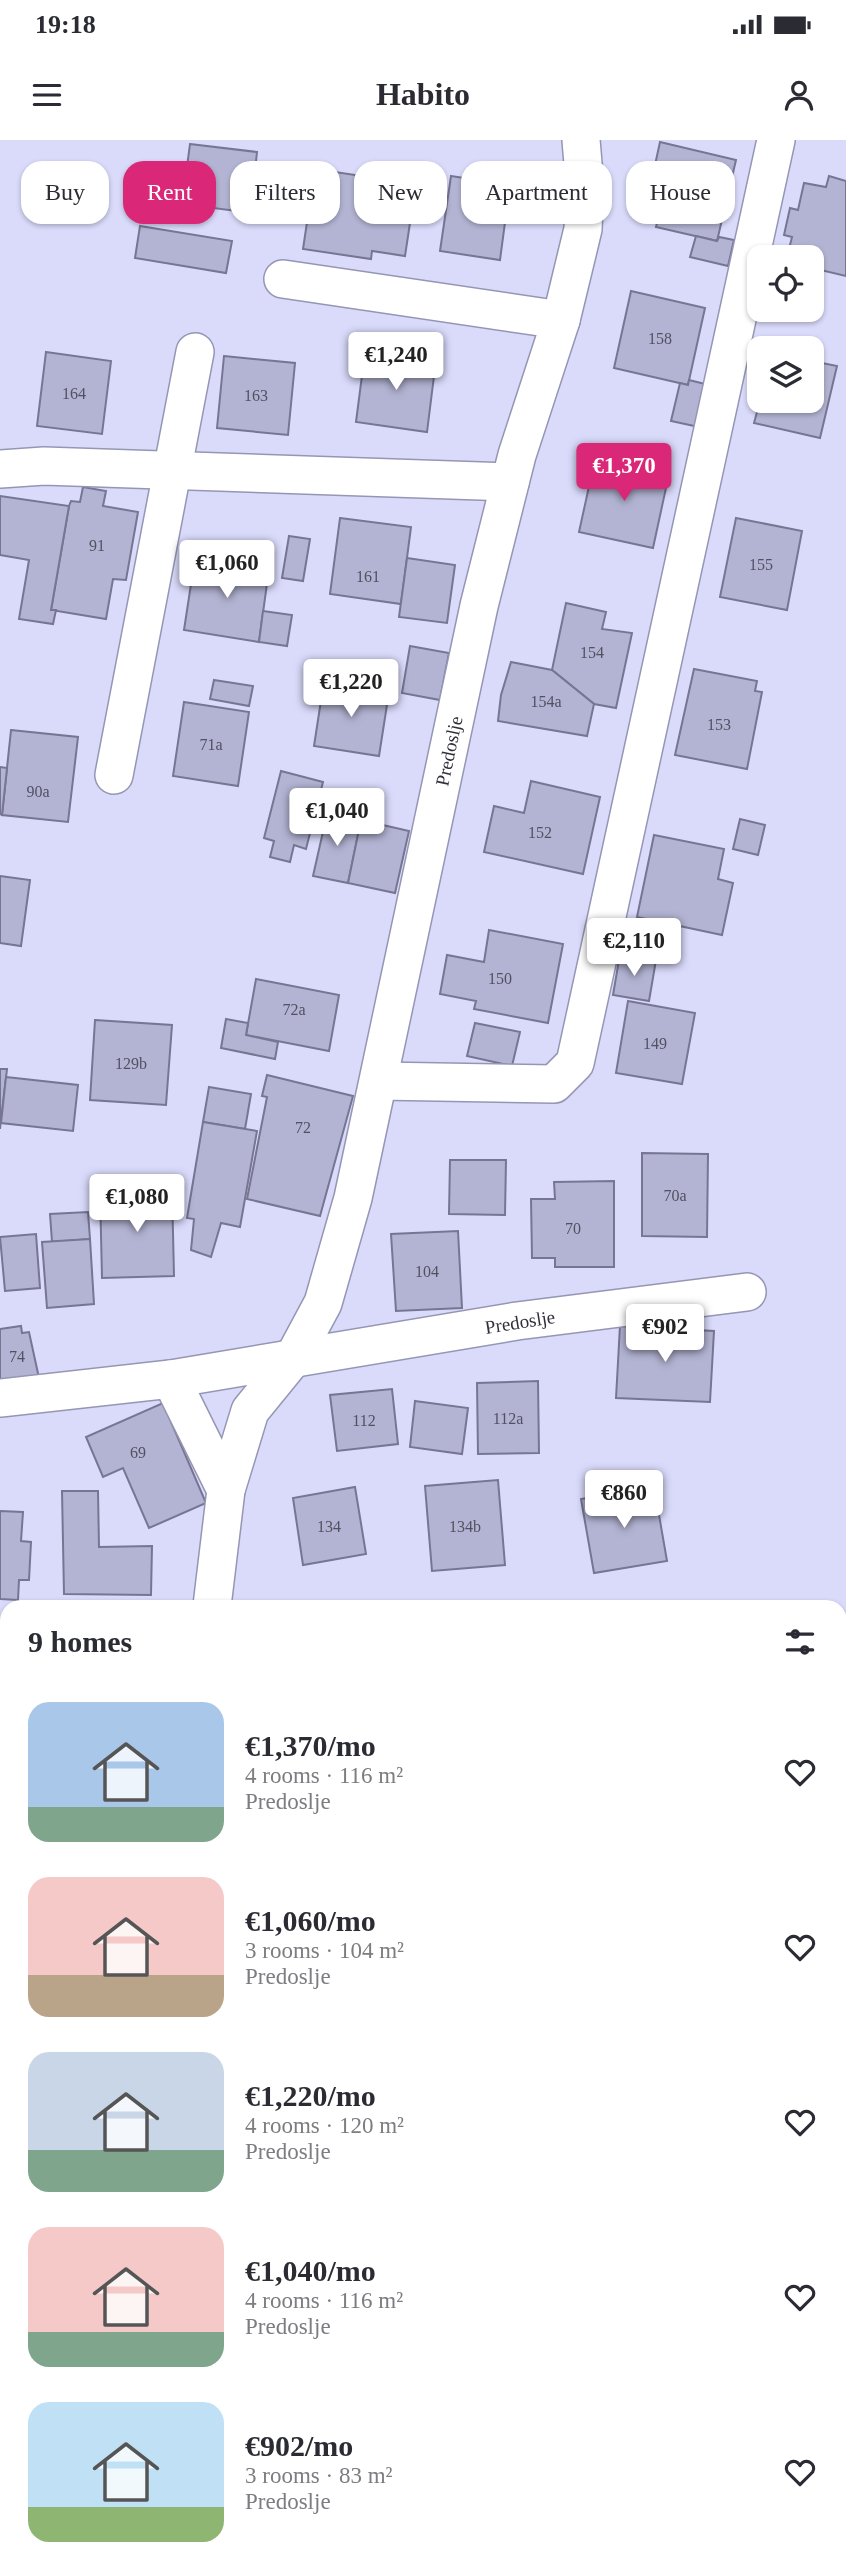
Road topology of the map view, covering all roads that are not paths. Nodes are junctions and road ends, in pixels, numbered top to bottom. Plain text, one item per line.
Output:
1 (580, 140) edge
2 (776, 140) edge
3 (283, 279) dead end
4 (562, 320) junction
5 (195, 352) dead end
6 (0, 469) edge
7 (172, 471) junction
8 (510, 482) junction
9 (114, 775) dead end
10 (379, 1081) junction
11 (747, 1292) dead end
12 (294, 1357) junction
13 (171, 1379) junction
14 (0, 1398) edge
15 (226, 1490) junction
16 (213, 1600) edge

1 - 4 street, Predoslje
2 - 10 street
3 - 4 street
4 - 8 street, Predoslje
5 - 7 street
6 - 7 street
7 - 8 street
7 - 9 street
8 - 10 street, Predoslje
10 - 12 street, Predoslje
11 - 12 street, Predoslje
12 - 13 street, Predoslje
12 - 15 street, Predoslje
13 - 14 street, Predoslje
13 - 15 street
15 - 16 street, Predoslje

